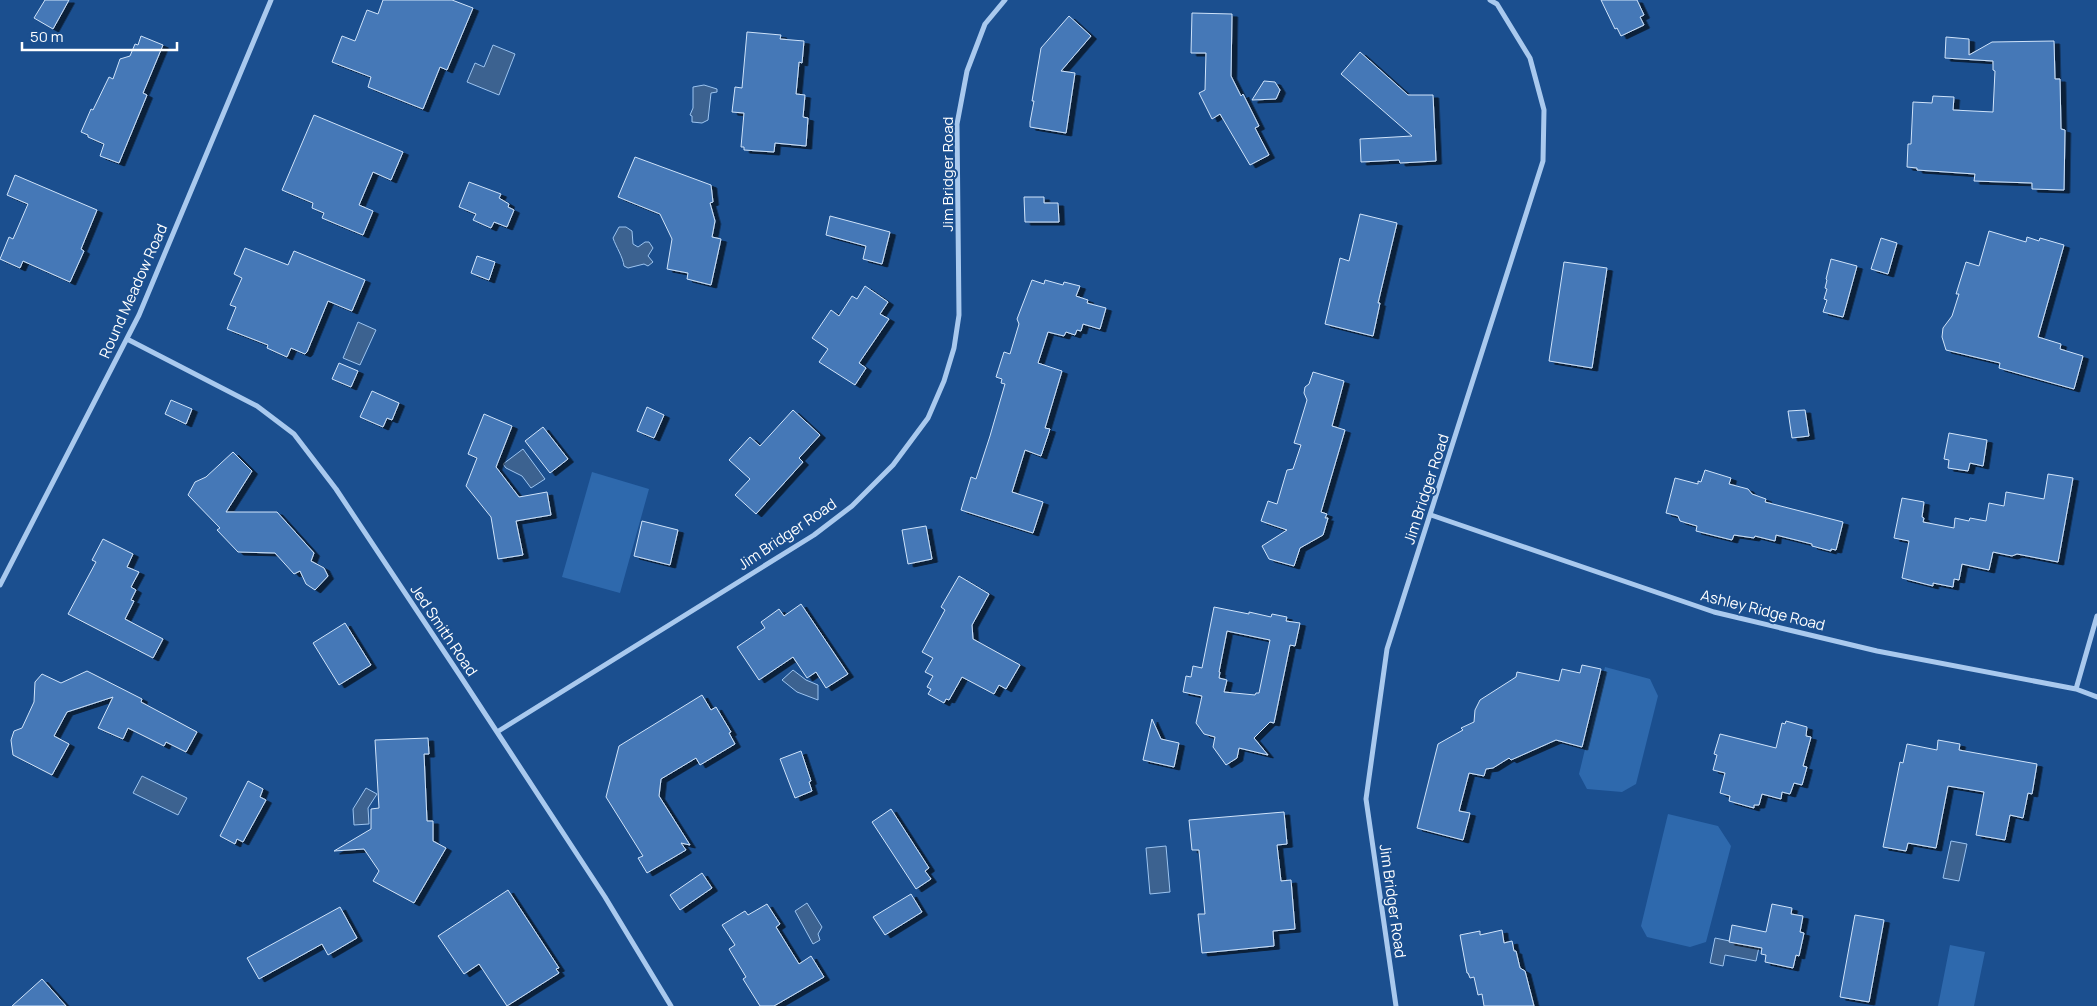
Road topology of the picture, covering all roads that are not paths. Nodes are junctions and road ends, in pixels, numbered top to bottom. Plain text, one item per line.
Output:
1 (270, 0) edge
2 (1005, 0) edge
3 (1490, 0) edge
4 (127, 339) junction
5 (1431, 515) junction
6 (0, 585) edge
7 (2097, 616) edge
8 (2076, 689) junction
9 (2097, 698) edge
10 (497, 732) junction
11 (671, 1006) edge
12 (1396, 1006) edge

1 - 4 street, Round Meadow Road
2 - 10 street, Jim Bridger Road
3 - 5 street, Jim Bridger Road
4 - 6 street, Round Meadow Road
4 - 10 street, Jed Smith Road
5 - 8 street, Ashley Ridge Road
5 - 12 street, Jim Bridger Road
7 - 8 street
8 - 9 street, Ashley Ridge Road
10 - 11 street, Jed Smith Road

